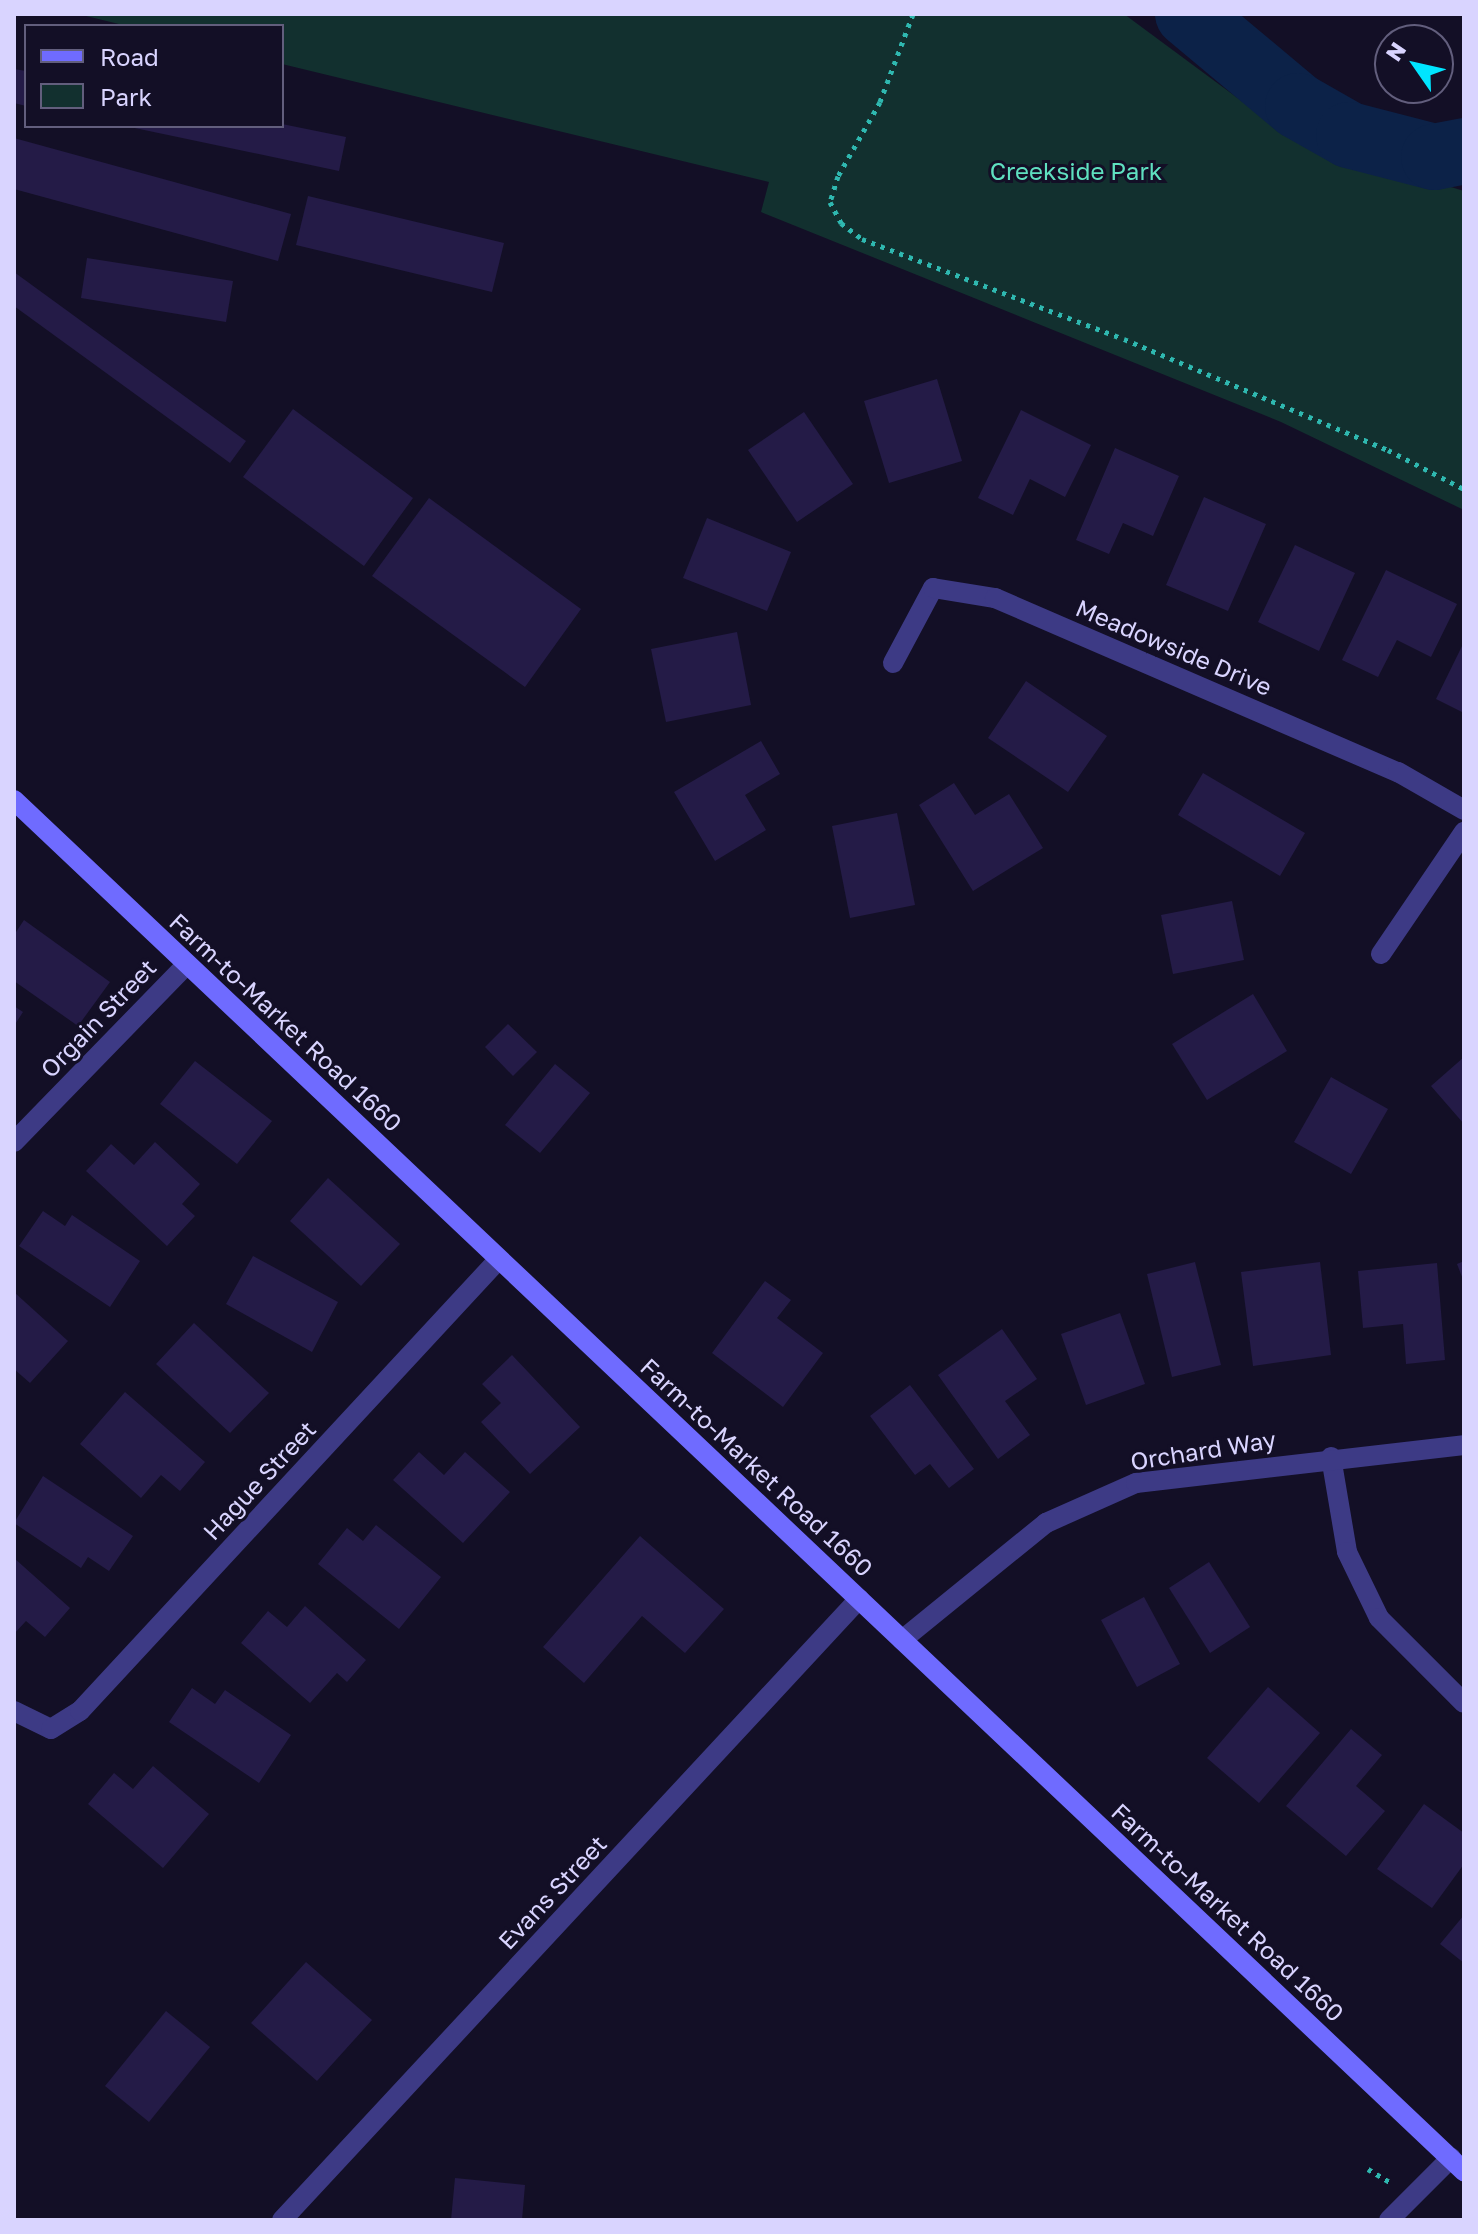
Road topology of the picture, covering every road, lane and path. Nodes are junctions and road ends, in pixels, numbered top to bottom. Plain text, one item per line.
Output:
1 (913, 14) edge
2 (1464, 489) edge
3 (893, 663) dead end
4 (14, 800) edge
5 (1464, 810) edge
6 (1464, 832) edge
7 (1381, 954) dead end
8 (187, 964) junction
9 (14, 1142) edge
10 (499, 1259) junction
11 (1464, 1445) edge
12 (1331, 1457) junction
13 (859, 1599) junction
14 (902, 1640) junction
15 (1464, 1703) edge
16 (14, 1711) edge
17 (1457, 2165) edge
18 (1368, 2169) dead end
19 (1381, 2173) dead end
20 (282, 2220) edge
21 (1389, 2220) edge

1 - 2 path
3 - 5 street, Meadowside Drive
4 - 8 main road, Farm-to-Market Road 1660
6 - 7 street
8 - 9 street, Orgain Street
8 - 10 main road, Farm-to-Market Road 1660
10 - 13 main road, Farm-to-Market Road 1660
10 - 16 street, Hague Street
11 - 12 street, Orchard Way
12 - 14 street, Orchard Way
12 - 15 street
13 - 14 main road, Farm-to-Market Road 1660
13 - 20 street, Evans Street
14 - 17 main road, Farm-to-Market Road 1660
17 - 21 street
18 - 19 path

